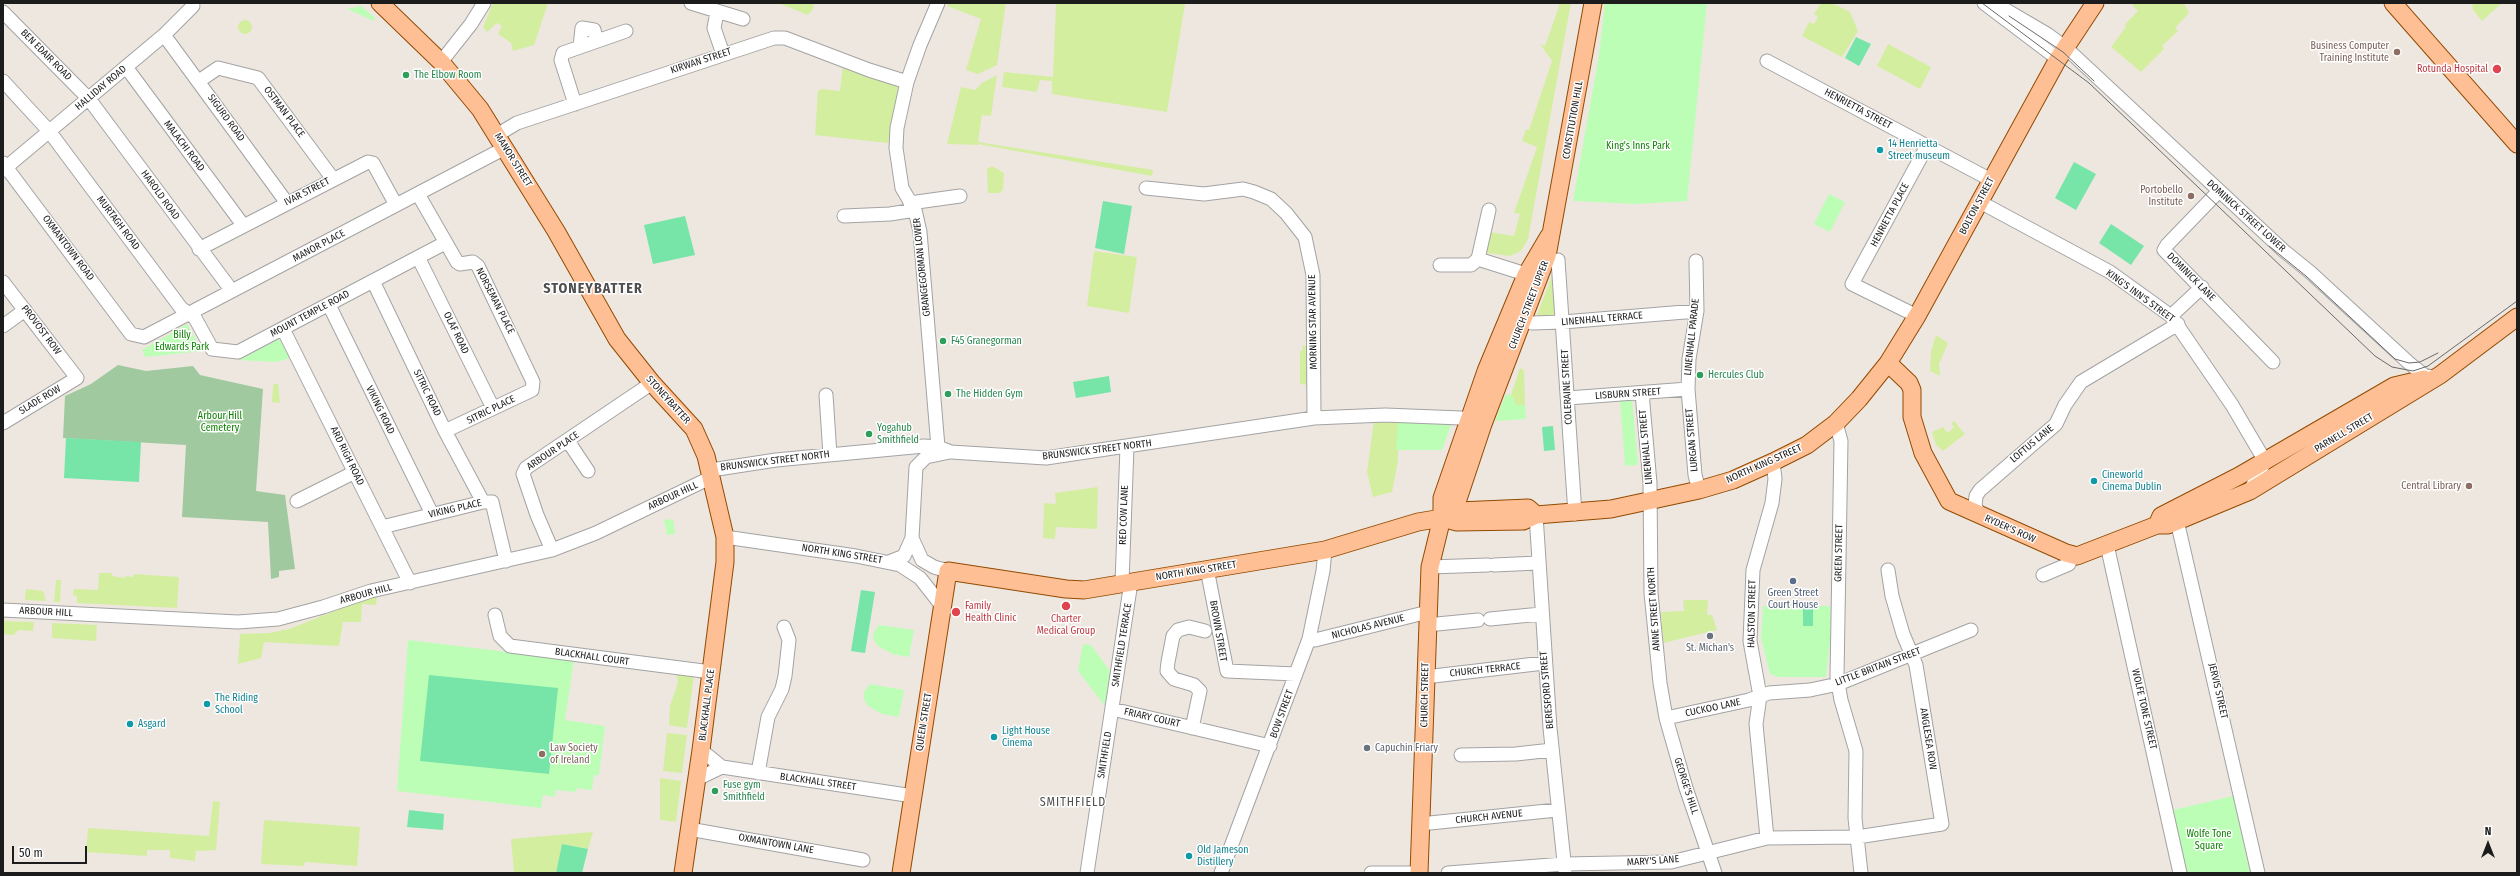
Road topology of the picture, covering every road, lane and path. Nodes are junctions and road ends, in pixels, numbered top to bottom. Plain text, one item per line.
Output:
1 (380, 3) edge
2 (484, 3) edge
3 (691, 3) edge
4 (938, 3) edge
5 (1593, 3) edge
6 (1984, 3) edge
7 (1994, 3) edge
8 (2095, 3) edge
9 (2393, 3) edge
10 (193, 6) dead end
11 (3, 12) edge
12 (717, 12) junction
13 (743, 19) dead end
14 (626, 31) dead end
15 (164, 35) junction
16 (2062, 53) junction
17 (723, 54) junction
18 (1767, 61) dead end
19 (441, 62) junction
20 (126, 67) junction
21 (3, 81) edge
22 (199, 81) junction
23 (907, 82) junction
24 (89, 98) junction
25 (575, 104) junction
26 (49, 131) junction
27 (501, 141) junction
28 (2517, 144) edge
29 (1927, 146) junction
30 (4, 167) edge
31 (333, 179) junction
32 (1991, 180) junction
33 (1146, 188) dead end
34 (2218, 191) junction
35 (418, 194) junction
36 (960, 196) dead end
37 (1980, 202) junction
38 (287, 203) junction
39 (396, 205) junction
40 (912, 206) junction
41 (1489, 210) dead end
42 (844, 216) dead end
43 (243, 225) junction
44 (1549, 236) joint
45 (445, 243) junction
46 (199, 249) junction
47 (418, 257) junction
48 (1478, 259) junction
49 (1558, 260) dead end
50 (1696, 261) dead end
51 (1440, 265) dead end
52 (1533, 277) junction
53 (373, 281) junction
54 (3, 282) edge
55 (2202, 287) junction
56 (232, 291) junction
57 (328, 305) junction
58 (25, 310) junction
59 (1697, 311) junction
60 (187, 314) junction
61 (1917, 316) junction
62 (1516, 317) junction
63 (2517, 317) edge
64 (2175, 320) junction
65 (1564, 322) junction
66 (3, 326) edge
67 (283, 329) junction
68 (131, 334) joint
69 (617, 339) joint
70 (2273, 362) dead end
71 (1888, 363) junction
72 (2436, 376) junction
73 (77, 378) joint
74 (652, 383) junction
75 (533, 385) joint
76 (1688, 389) junction
77 (1642, 393) junction
78 (826, 395) dead end
79 (1568, 398) junction
80 (493, 408) junction
81 (1314, 418) junction
82 (3, 422) edge
83 (1475, 422) junction
84 (1836, 424) junction
85 (445, 432) junction
86 (568, 441) junction
87 (938, 446) junction
88 (1127, 447) junction
89 (951, 452) junction
90 (830, 455) junction
91 (2265, 461) junction
92 (1773, 462) junction
93 (1469, 469) junction
94 (588, 471) dead end
95 (354, 472) junction
96 (711, 473) junction
97 (1699, 490) junction
98 (2250, 491) junction
99 (297, 501) dead end
100 (1650, 501) junction
101 (483, 502) junction
102 (1485, 509) junction
103 (432, 514) junction
104 (1575, 514) junction
105 (1536, 515) junction
106 (1980, 515) junction
107 (2176, 516) junction
108 (1442, 518) junction
109 (382, 527) junction
110 (725, 537) junction
111 (912, 538) junction
112 (2107, 545) junction
113 (552, 550) junction
114 (1325, 550) junction
115 (2072, 555) junction
116 (506, 561) junction
117 (889, 562) junction
118 (1538, 563) junction
119 (1430, 567) junction
120 (1207, 569) junction
121 (1888, 570) dead end
122 (948, 571) junction
123 (2043, 575) dead end
124 (1127, 582) junction
125 (410, 583) junction
126 (942, 606) junction
127 (3, 610) edge
128 (1541, 614) junction
129 (495, 615) dead end
130 (1428, 619) junction
131 (784, 627) dead end
132 (1970, 630) dead end
133 (1205, 631) dead end
134 (1309, 639) junction
135 (1912, 655) junction
136 (1544, 663) junction
137 (711, 672) junction
138 (1296, 674) junction
139 (1425, 676) junction
140 (1838, 684) junction
141 (1760, 696) junction
142 (1112, 709) junction
143 (1666, 718) junction
144 (1192, 728) junction
145 (1270, 746) junction
146 (701, 750) junction
147 (1552, 750) junction
148 (1461, 755) dead end
149 (722, 767) junction
150 (758, 773) junction
151 (697, 779) junction
152 (913, 796) junction
153 (1557, 810) junction
154 (1420, 824) junction
155 (1942, 824) joint
156 (689, 829) junction
157 (1857, 837) junction
158 (1767, 838) junction
159 (1710, 854) junction
160 (863, 860) dead end
161 (1565, 869) edge
162 (682, 873) edge
163 (901, 873) edge
164 (1087, 873) edge
165 (1221, 873) edge
166 (1371, 873) edge
167 (1418, 873) edge
168 (1448, 873) edge
169 (1715, 873) edge
170 (1861, 873) edge
171 (2180, 873) edge
172 (2258, 873) edge

1 - 19 main road, MANOR STREET
2 - 19 street
3 - 12 street
4 - 23 street, GRANGEGORMAN LOWER
5 - 44 main road, CONSTITUTION HILL
6 - 16 street
7 - 16 street
8 - 16 main road, BOLTON STREET
9 - 28 main road
10 - 15 street, HALLIDAY ROAD
11 - 24 street, BEN EDAIR ROAD
12 - 13 street
12 - 17 street
14 - 25 street
15 - 20 street, HALLIDAY ROAD
15 - 22 street, SIGURD ROAD
16 - 32 main road, BOLTON STREET
16 - 34 street, DOMINICK STREET LOWER
17 - 23 street, KIRWAN STREET
17 - 25 street, KIRWAN STREET
18 - 29 street, HENRIETTA STREET
19 - 27 main road, MANOR STREET
20 - 24 street, HALLIDAY ROAD
20 - 43 street, MALACHI ROAD
21 - 26 street, MURTAGH ROAD
22 - 31 street, OSTMAN PLACE
22 - 38 street, SIGURD ROAD
23 - 40 street, GRANGEGORMAN LOWER
24 - 26 street, HALLIDAY ROAD
24 - 46 street, HAROLD ROAD
25 - 27 street, KIRWAN STREET
26 - 30 street, HALLIDAY ROAD
26 - 60 street, MURTAGH ROAD
27 - 35 street, MANOR PLACE
27 - 69 main road, MANOR STREET
29 - 32 street, HENRIETTA STREET
29 - 61 street, HENRIETTA PLACE
30 - 68 street, OXMANTOWN ROAD
31 - 38 street, IVAR STREET
31 - 39 street, IVAR STREET
32 - 37 main road, BOLTON STREET
33 - 81 street, MORNING STAR AVENUE
34 - 55 street, DOMINICK LANE
34 - 72 street, DOMINICK STREET LOWER
35 - 39 street, MANOR PLACE
35 - 45 street, NORSEMAN PLACE
36 - 40 street
37 - 61 main road, BOLTON STREET
37 - 64 street, KING'S INN'S STREET
38 - 43 street, IVAR STREET
39 - 56 street, MANOR PLACE
40 - 42 street
40 - 87 street, GRANGEGORMAN LOWER
41 - 48 street
43 - 46 street, IVAR STREET
44 - 52 main road, CHURCH STREET UPPER
45 - 47 street, MOUNT TEMPLE ROAD
45 - 75 street, NORSEMAN PLACE
46 - 56 street, HAROLD ROAD
47 - 53 street, MOUNT TEMPLE ROAD
47 - 80 street, OLAF ROAD
48 - 51 street
48 - 52 street
49 - 65 street, COLERAINE STREET
50 - 59 street, LINENHALL PARADE
52 - 62 main road, CHURCH STREET UPPER
53 - 57 street, MOUNT TEMPLE ROAD
53 - 85 street, SITRIC ROAD
54 - 58 street, PROVOST ROW
55 - 64 street
55 - 70 street, DOMINICK LANE
56 - 60 street, MANOR PLACE
57 - 67 street, MOUNT TEMPLE ROAD
57 - 103 street, VIKING ROAD
58 - 66 street
58 - 73 street, PROVOST ROW
59 - 65 street, LINENHALL TERRACE
59 - 76 street, LINENHALL PARADE
60 - 67 street, MOUNT TEMPLE ROAD
60 - 68 street, MANOR PLACE
61 - 71 main road, BOLTON STREET
62 - 65 street, LINENHALL TERRACE
62 - 83 main road, CHURCH STREET UPPER
63 - 72 main road, PARNELL STREET
64 - 91 street, KING'S INN'S STREET
64 - 106 street, LOFTUS LANE
65 - 79 street, COLERAINE STREET
67 - 95 street, ARD RIGH ROAD
69 - 74 main road, STONEYBATTER
71 - 84 main road, NORTH KING STREET
71 - 106 main road, RYDER'S ROW
72 - 91 main road, PARNELL STREET
72 - 98 main road, PARNELL STREET
73 - 82 street, SLADE ROW
74 - 86 street, ARBOUR PLACE
74 - 96 main road, STONEYBATTER
75 - 80 street, SITRIC PLACE
76 - 77 street, LISBURN STREET
76 - 97 street, LURGAN STREET
77 - 79 street, LISBURN STREET
77 - 100 street, LINENHALL STREET
78 - 90 street
79 - 104 street, COLERAINE STREET
80 - 85 street, SITRIC PLACE
81 - 83 street, BRUNSWICK STREET NORTH
81 - 88 street, BRUNSWICK STREET NORTH
83 - 93 main road, CHURCH STREET UPPER
83 - 108 main road, CHURCH STREET UPPER
84 - 92 main road, NORTH KING STREET
84 - 140 street, GREEN STREET
85 - 101 street, SITRIC ROAD
86 - 94 street
86 - 113 street, ARBOUR PLACE
87 - 89 street, BRUNSWICK STREET NORTH
87 - 90 street, BRUNSWICK STREET NORTH
88 - 89 street, BRUNSWICK STREET NORTH
88 - 124 street, RED COW LANE
89 - 111 street
90 - 96 street, BRUNSWICK STREET NORTH
91 - 98 street
91 - 107 main road, PARNELL STREET
92 - 97 main road, NORTH KING STREET
92 - 141 street, HALSTON STREET
93 - 102 main road
93 - 108 main road, CHURCH STREET UPPER
95 - 99 street
95 - 109 street, ARD RIGH ROAD
96 - 110 main road, STONEYBATTER
96 - 113 street, ARBOUR HILL
97 - 100 main road, NORTH KING STREET
98 - 107 main road, PARNELL STREET
100 - 104 main road, NORTH KING STREET
100 - 143 street, ANNE STREET NORTH
101 - 103 street, VIKING PLACE
101 - 116 street, VIKING PLACE
102 - 105 main road, NORTH KING STREET
102 - 108 main road, NORTH KING STREET
103 - 109 street, VIKING PLACE
104 - 105 main road, NORTH KING STREET
105 - 108 main road, NORTH KING STREET
105 - 118 street, BERESFORD STREET
106 - 115 main road, RYDER'S ROW
107 - 112 main road, PARNELL STREET
107 - 172 street, JERVIS STREET
108 - 114 main road, NORTH KING STREET
108 - 119 main road, CHURCH STREET
109 - 125 street, ARD RIGH ROAD
110 - 117 street, NORTH KING STREET
110 - 137 main road, BLACKHALL PLACE
111 - 117 street
111 - 122 street
112 - 115 main road, PARNELL STREET
112 - 171 street, WOLFE TONE STREET
113 - 116 street, ARBOUR HILL
114 - 120 main road, NORTH KING STREET
114 - 134 street, BOW STREET
115 - 123 street
116 - 125 street, ARBOUR HILL
117 - 126 street, NORTH KING STREET
118 - 119 street
118 - 128 street, BERESFORD STREET
119 - 130 main road, CHURCH STREET
120 - 124 main road, NORTH KING STREET
120 - 138 street, BROWN STREET
121 - 135 street, ANGLESEA ROW
122 - 124 main road, NORTH KING STREET
122 - 126 main road, QUEEN STREET
124 - 142 street, SMITHFIELD TERRACE
125 - 127 street, ARBOUR HILL
126 - 152 main road, QUEEN STREET
128 - 130 street, NICHOLAS AVENUE
128 - 136 street, BERESFORD STREET
129 - 137 street, BLACKHALL COURT
130 - 134 street, NICHOLAS AVENUE
130 - 139 main road, CHURCH STREET
131 - 150 street
132 - 135 street, LITTLE BRITAIN STREET
133 - 144 street
134 - 138 street, BOW STREET
135 - 140 street, LITTLE BRITAIN STREET
135 - 155 street, ANGLESEA ROW
136 - 139 street, CHURCH TERRACE
136 - 147 street, BERESFORD STREET
137 - 146 main road, BLACKHALL PLACE
138 - 145 street, BOW STREET
139 - 154 main road, CHURCH STREET
140 - 141 street, LITTLE BRITAIN STREET
140 - 157 street, GREEN STREET
141 - 143 street, CUCKOO LANE
141 - 158 street, HALSTON STREET
142 - 144 street, FRIARY COURT
142 - 164 street, SMITHFIELD
143 - 159 street, GEORGE'S HILL
144 - 145 street, FRIARY COURT
145 - 165 street, BOW STREET
146 - 149 street, BLACKHALL STREET
146 - 151 main road, BLACKHALL PLACE
147 - 148 street
147 - 153 street, BERESFORD STREET
149 - 150 street, BLACKHALL STREET
149 - 151 street
150 - 152 street, BLACKHALL STREET
151 - 156 main road, BLACKHALL PLACE
152 - 163 main road, QUEEN STREET
153 - 154 street, CHURCH AVENUE
153 - 161 street, BERESFORD STREET
154 - 167 main road, CHURCH STREET
155 - 157 street, MARY'S LANE
156 - 160 street, OXMANTOWN LANE
156 - 162 main road, BLACKHALL PLACE
157 - 158 street, MARY'S LANE
157 - 170 street, GREEN STREET
158 - 159 street, MARY'S LANE
159 - 161 street, MARY'S LANE
159 - 169 street, GEORGE'S HILL
161 - 168 street, MARY'S LANE
166 - 167 street

